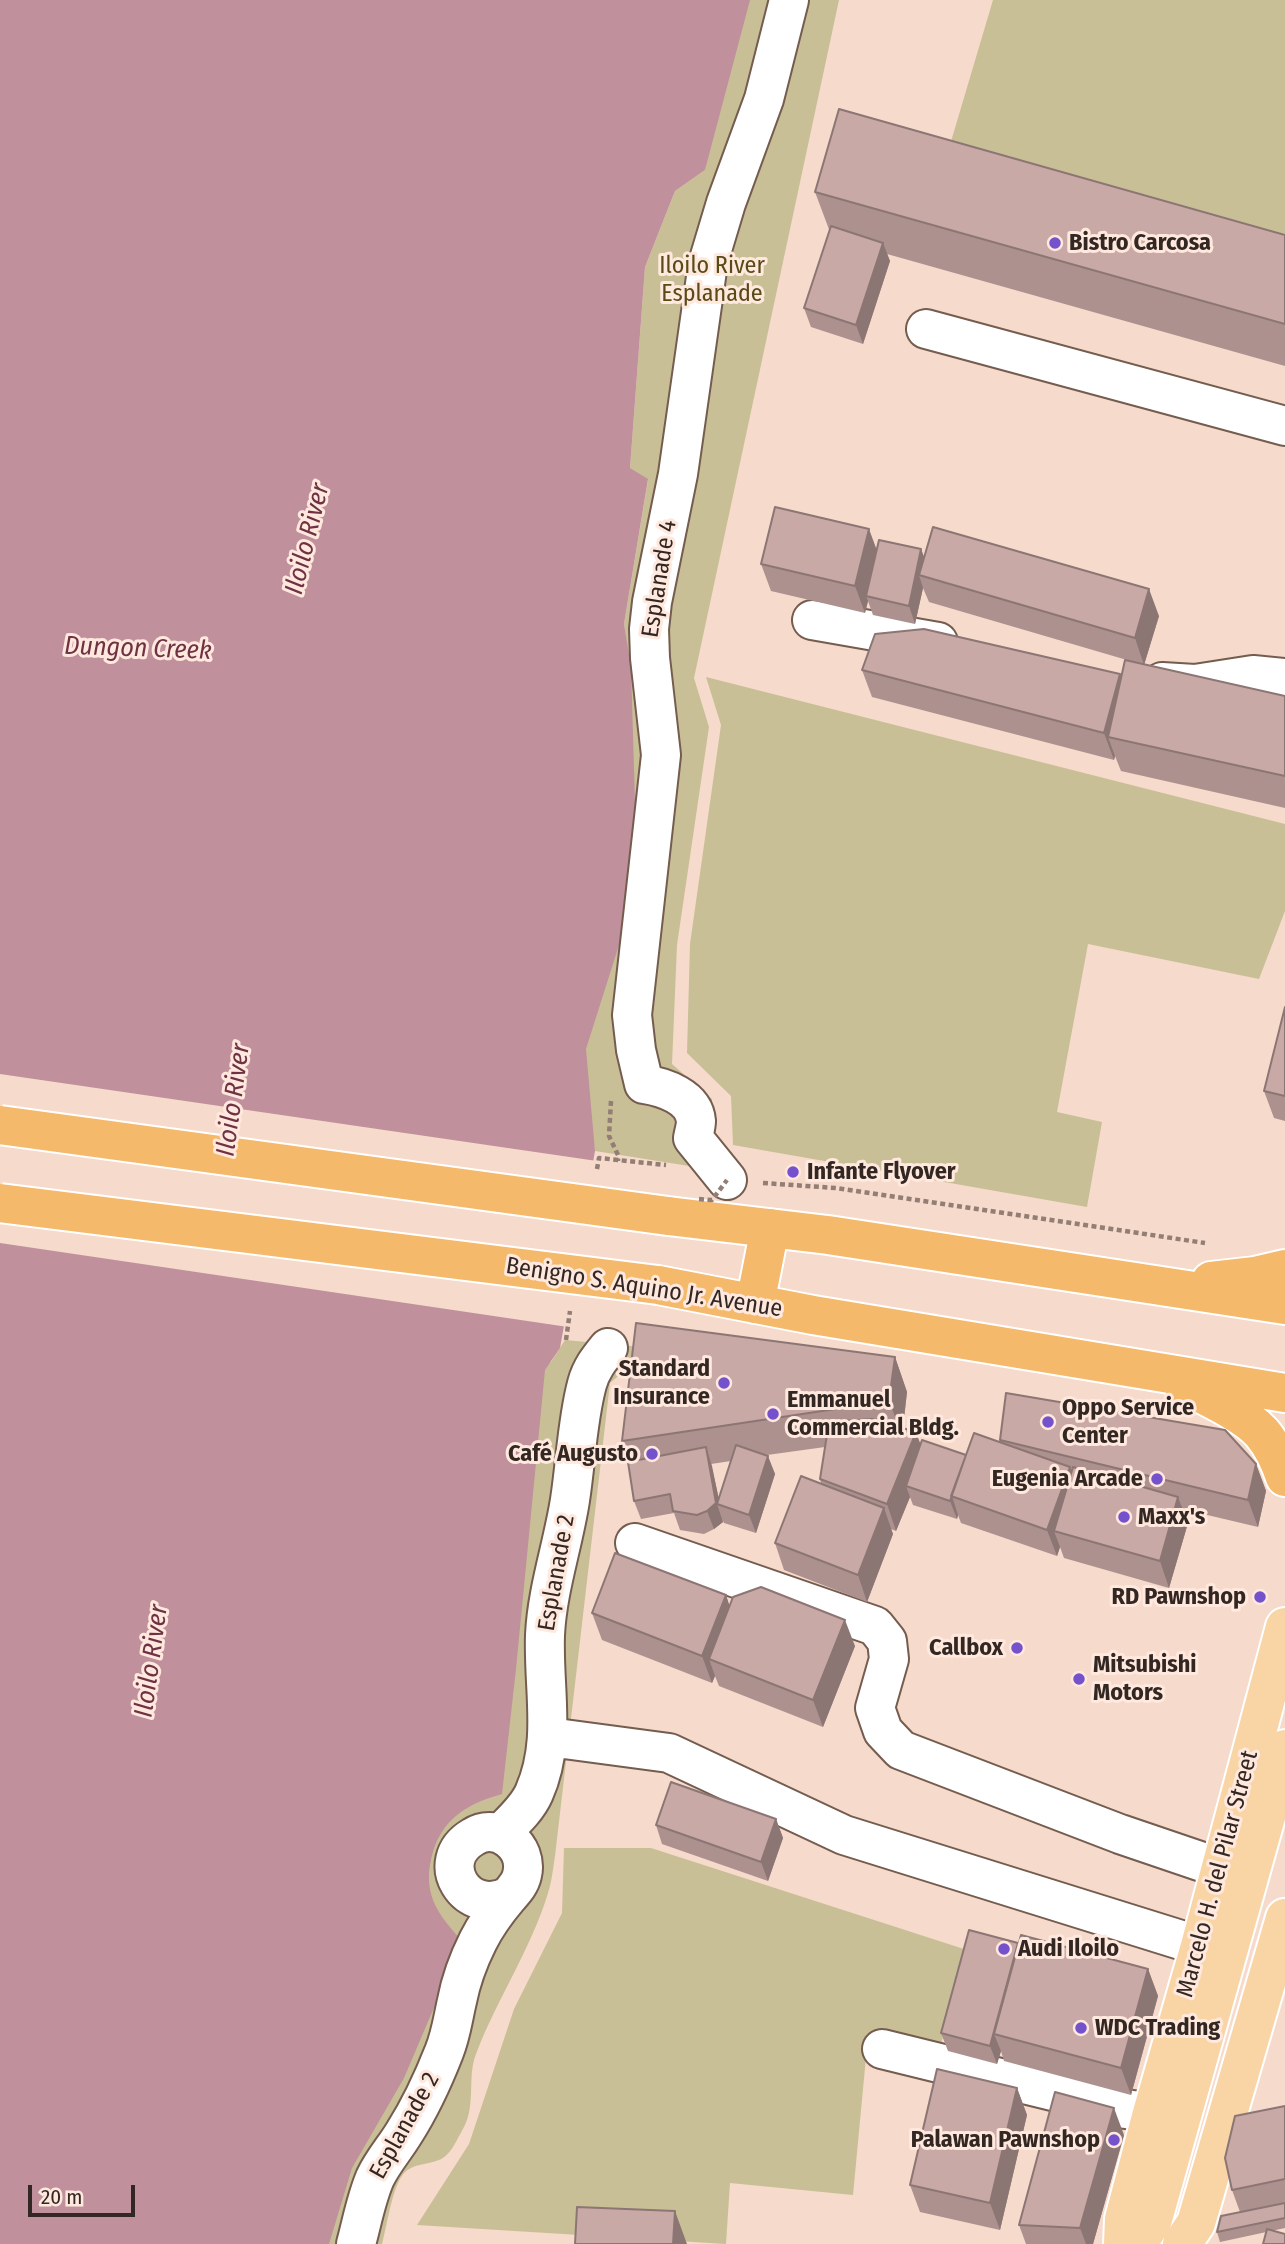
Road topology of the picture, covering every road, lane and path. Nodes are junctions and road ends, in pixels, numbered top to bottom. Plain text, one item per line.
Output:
1 (789, 0) edge
2 (926, 329) dead end
3 (1285, 426) edge
4 (812, 620) dead end
5 (973, 649) edge
6 (1134, 677) edge
7 (1285, 678) edge
8 (0, 1125) edge
9 (693, 1138) junction
10 (599, 1158) dead end
11 (740, 1181) joint
12 (0, 1203) edge
13 (769, 1228) junction
14 (1209, 1244) dead end
15 (1285, 1269) edge
16 (1159, 1285) junction
17 (755, 1304) junction
18 (1285, 1305) edge
19 (608, 1348) dead end
20 (1146, 1368) junction
21 (1285, 1393) edge
22 (1285, 1477) edge
23 (635, 1543) dead end
24 (1285, 1627) edge
25 (548, 1737) junction
26 (1285, 1749) edge
27 (500, 1834) junction
28 (1220, 1868) junction
29 (509, 1896) junction
30 (1285, 1918) edge
31 (1199, 1946) junction
32 (882, 2049) dead end
33 (1152, 2113) junction
34 (1150, 2236) edge
35 (356, 2244) edge
36 (1123, 2244) edge
37 (1182, 2244) edge

1 - 9 street, Esplanade 4
2 - 3 street
4 - 5 street
6 - 7 street
8 - 13 highway, bridge
9 - 10 path
9 - 11 street
11 - 14 path
12 - 17 highway, Benigno S. Aquino Jr. Avenue, bridge
13 - 16 highway
13 - 17 highway
15 - 16 highway
16 - 18 highway
17 - 20 highway, Benigno S. Aquino Jr. Avenue
19 - 25 street, Esplanade 2
20 - 21 highway, Benigno S. Aquino Jr. Avenue
20 - 22 highway
23 - 28 street
24 - 28 main road, Marcelo H. del Pilar Street
25 - 27 street, Esplanade 2
25 - 31 street
26 - 34 main road, Marcelo H. del Pilar Street
27 - 29 street, Esplanade 2
27 - 29 street
28 - 31 main road, Marcelo H. del Pilar Street
29 - 35 street, Esplanade 2
30 - 37 main road
31 - 33 main road, Marcelo H. del Pilar Street
32 - 33 street
33 - 36 main road, Marcelo H. del Pilar Street

